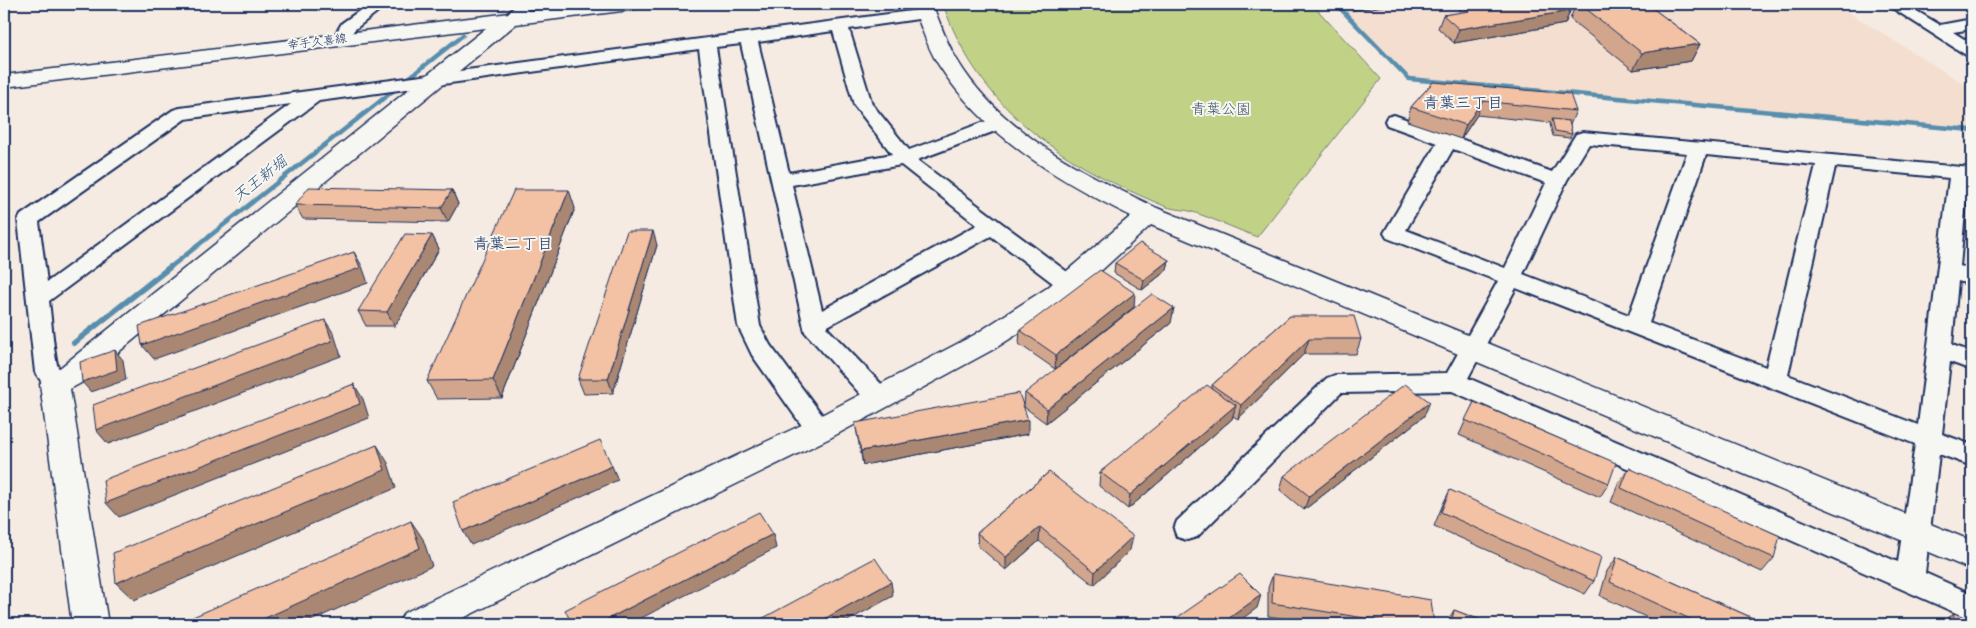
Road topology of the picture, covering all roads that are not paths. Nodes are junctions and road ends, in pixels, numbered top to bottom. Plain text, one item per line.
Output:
1 (379, 4) edge
2 (630, 4) edge
3 (1894, 4) edge
4 (924, 9) edge
5 (518, 11) edge
6 (1972, 24) edge
7 (839, 25) junction
8 (1937, 30) junction
9 (748, 38) junction
10 (340, 40) junction
11 (707, 43) junction
12 (1972, 51) edge
13 (4, 81) edge
14 (427, 82) junction
15 (314, 96) junction
16 (1394, 121) dead end
17 (999, 123) junction
18 (1448, 141) junction
19 (1699, 148) junction
20 (905, 158) junction
21 (1827, 160) junction
22 (1966, 174) edge
23 (1558, 180) junction
24 (781, 181) junction
25 (1148, 214) junction
26 (992, 226) junction
27 (1949, 270) junction
28 (1972, 278) edge
29 (1510, 279) junction
30 (1070, 285) junction
31 (38, 296) junction
32 (814, 324) junction
33 (1636, 328) junction
34 (1471, 348) junction
35 (1940, 350) junction
36 (1972, 361) edge
37 (1775, 381) junction
38 (1454, 382) junction
39 (55, 384) junction
40 (879, 398) junction
41 (819, 430) junction
42 (1928, 439) junction
43 (1972, 456) edge
44 (1187, 529) dead end
45 (1916, 533) junction
46 (1972, 556) edge
47 (1910, 579) junction
48 (1972, 607) edge
49 (90, 624) edge
50 (416, 624) edge

1 - 10 street
2 - 5 street, 幸手久喜線
3 - 8 street
4 - 7 street
4 - 17 street
5 - 10 street, 幸手久喜線
5 - 14 street
6 - 8 street
7 - 9 street
7 - 20 street
8 - 12 street
9 - 11 street
9 - 24 street
10 - 13 street, 幸手久喜線
11 - 14 street
11 - 41 street
14 - 15 street
14 - 39 street
15 - 31 street
15 - 31 street
16 - 18 street
17 - 20 street
17 - 25 street
18 - 23 street
18 - 29 street
19 - 21 street
19 - 23 street
19 - 33 street
20 - 24 street
20 - 26 street
21 - 22 street
21 - 37 street
22 - 27 street
23 - 29 street
24 - 32 street
25 - 30 street
25 - 34 street
26 - 30 street
26 - 32 street
27 - 28 street
27 - 35 street
29 - 33 street
29 - 34 street
30 - 40 street
31 - 39 street
32 - 40 street
33 - 37 street
34 - 38 street
34 - 45 street
35 - 36 street
35 - 42 street
37 - 42 street
38 - 44 street
38 - 47 street
39 - 49 street
40 - 41 street
41 - 50 street
42 - 43 street
42 - 45 street
45 - 46 street
45 - 47 street
47 - 48 street

